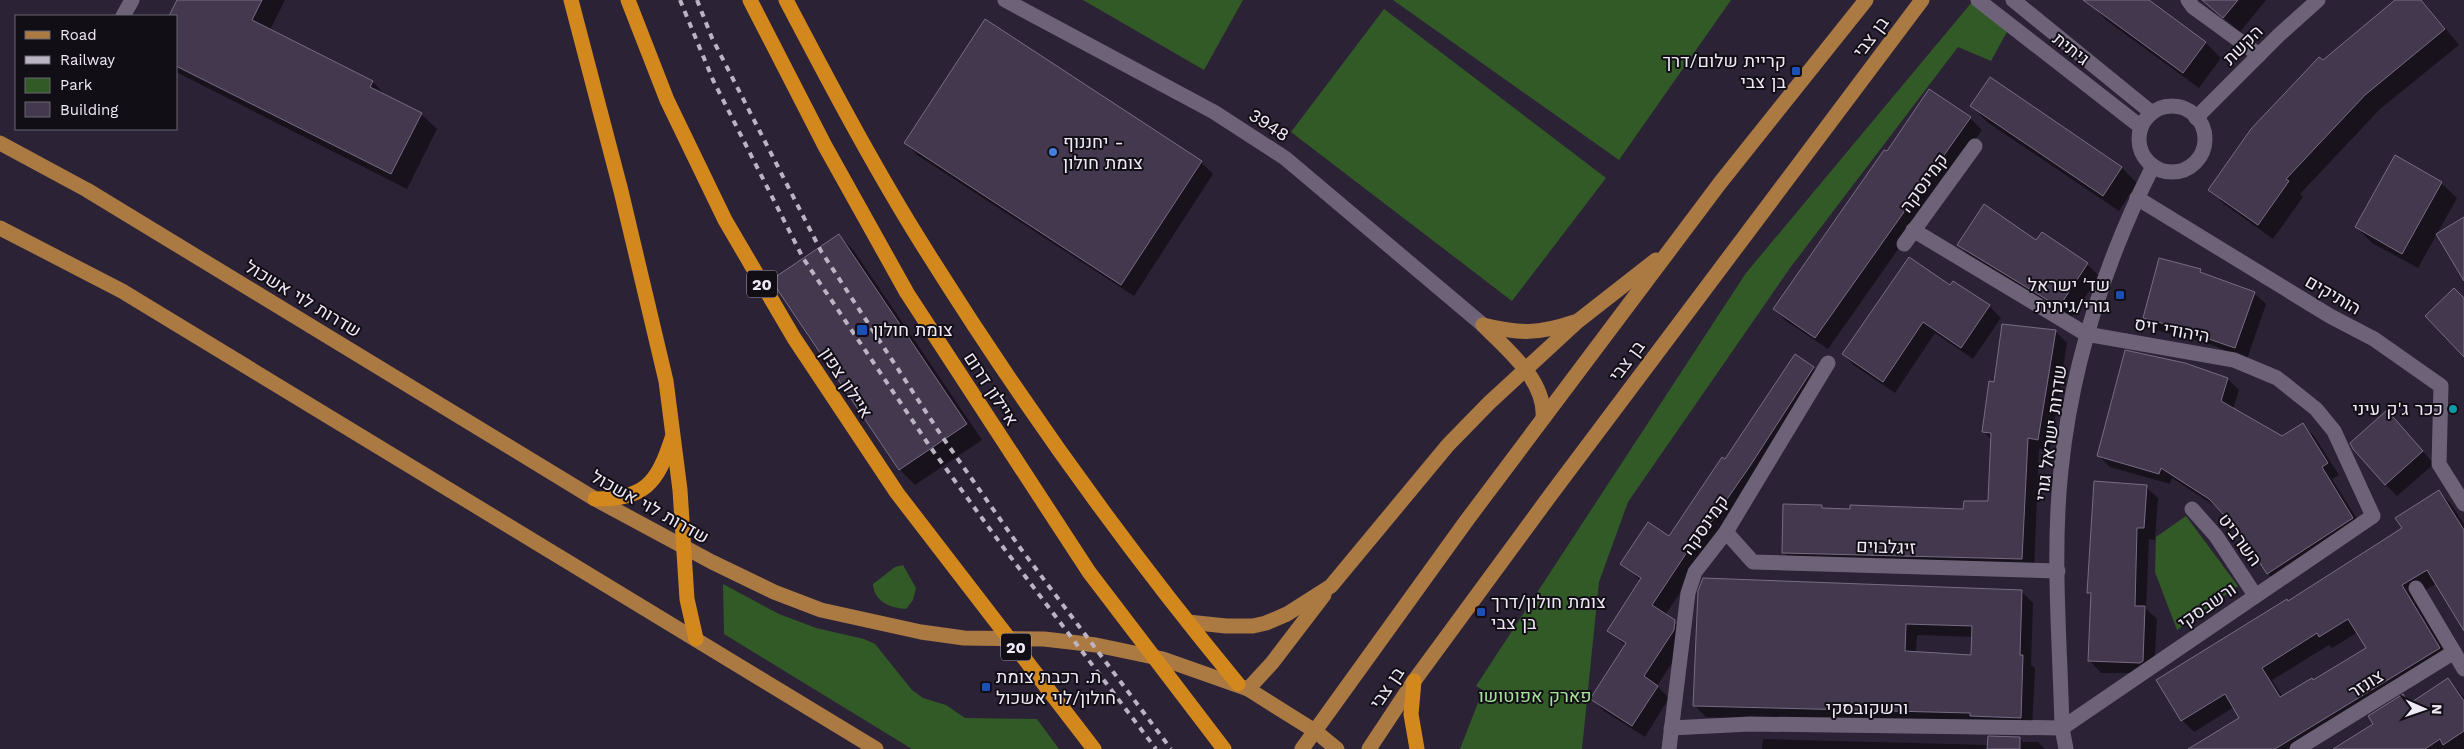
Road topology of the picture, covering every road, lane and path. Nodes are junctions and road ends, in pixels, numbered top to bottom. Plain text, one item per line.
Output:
1 (132, 0) edge
2 (571, 0) edge
3 (628, 0) edge
4 (750, 0) edge
5 (786, 0) edge
6 (1005, 0) edge
7 (1866, 0) edge
8 (1922, 0) edge
9 (1978, 0) edge
10 (2013, 0) edge
11 (2188, 0) edge
12 (2318, 0) edge
13 (124, 15) edge
14 (2259, 55) junction
15 (2152, 113) junction
16 (2196, 118) junction
17 (2141, 127) junction
18 (0, 143) edge
19 (1975, 146) dead end
20 (2153, 166) junction
21 (2137, 198) junction
22 (0, 228) edge
23 (1913, 230) junction
24 (1904, 244) dead end
25 (1671, 248) junction
26 (1578, 321) junction
27 (1483, 324) junction
28 (2086, 334) junction
29 (1828, 363) dead end
30 (1525, 370) junction
31 (1544, 418) junction
32 (674, 431) junction
33 (595, 499) junction
34 (2464, 504) edge
35 (2192, 509) dead end
36 (2373, 516) joint
37 (1726, 532) junction
38 (685, 548) junction
39 (2058, 571) junction
40 (1331, 586) junction
41 (2416, 588) dead end
42 (2256, 595) junction
43 (1188, 622) junction
44 (696, 639) junction
45 (2454, 652) junction
46 (2464, 669) edge
47 (1414, 681) junction
48 (1243, 687) junction
49 (1671, 728) junction
50 (2062, 728) junction
51 (1316, 731) junction
52 (876, 749) edge
53 (1094, 749) edge
54 (1224, 749) edge
55 (1302, 749) edge
56 (1337, 749) edge
57 (1369, 749) edge
58 (1417, 749) edge
59 (1669, 749) edge
60 (2066, 749) edge
61 (2297, 749) edge

1 - 13 street
2 - 32 highway
3 - 53 highway, איילון צפון / 20
4 - 54 highway, איילון דרום
5 - 43 highway
6 - 27 street, 3948
7 - 25 main road, בן צבי
8 - 47 main road, בן צבי
9 - 17 street, גיתית
10 - 15 street, גיתית
11 - 14 street
12 - 14 street, הקשת
14 - 16 street, הקשת
15 - 16 street
15 - 17 street
16 - 20 street
17 - 20 street
18 - 33 main road, שדרות לוי אשכול
19 - 23 street, קמינסקה
20 - 21 street, שדרות ישראל גורי
21 - 28 street, שדרות ישראל גורי
21 - 34 street, הותיקים
22 - 44 main road
23 - 24 street, קמינסקה
23 - 28 street, היהודי זיס
25 - 26 main road
25 - 31 main road, בן צבי
26 - 27 main road
26 - 30 main road
27 - 30 main road
28 - 36 street, היהודי זיס
28 - 39 street, שדרות ישראל גורי
29 - 37 street, קמינסקה
30 - 31 main road
30 - 40 main road
31 - 51 main road, בן צבי
32 - 33 highway
32 - 38 highway
33 - 38 main road, שדרות לוי אשכול
35 - 42 street, השרביט
36 - 42 street, ורשבסקי
37 - 39 street, זיגלבוים
37 - 49 street, קמינסקה
38 - 44 highway
38 - 48 main road, שדרות לוי אשכול
39 - 50 street, שדרות ישראל גורי
40 - 43 main road
40 - 48 main road
41 - 45 street
42 - 50 street, ורשבסקי
43 - 48 highway
44 - 52 main road
45 - 46 street
45 - 61 street, צונזר
47 - 57 main road, בן צבי
47 - 58 highway
48 - 51 main road, שדרות לוי אשכול
49 - 50 street, ורשקובסקי
49 - 59 street, קמינסקה
50 - 60 street, שדרות ישראל גורי
51 - 55 main road, בן צבי
51 - 56 main road, שדרות לוי אשכול

